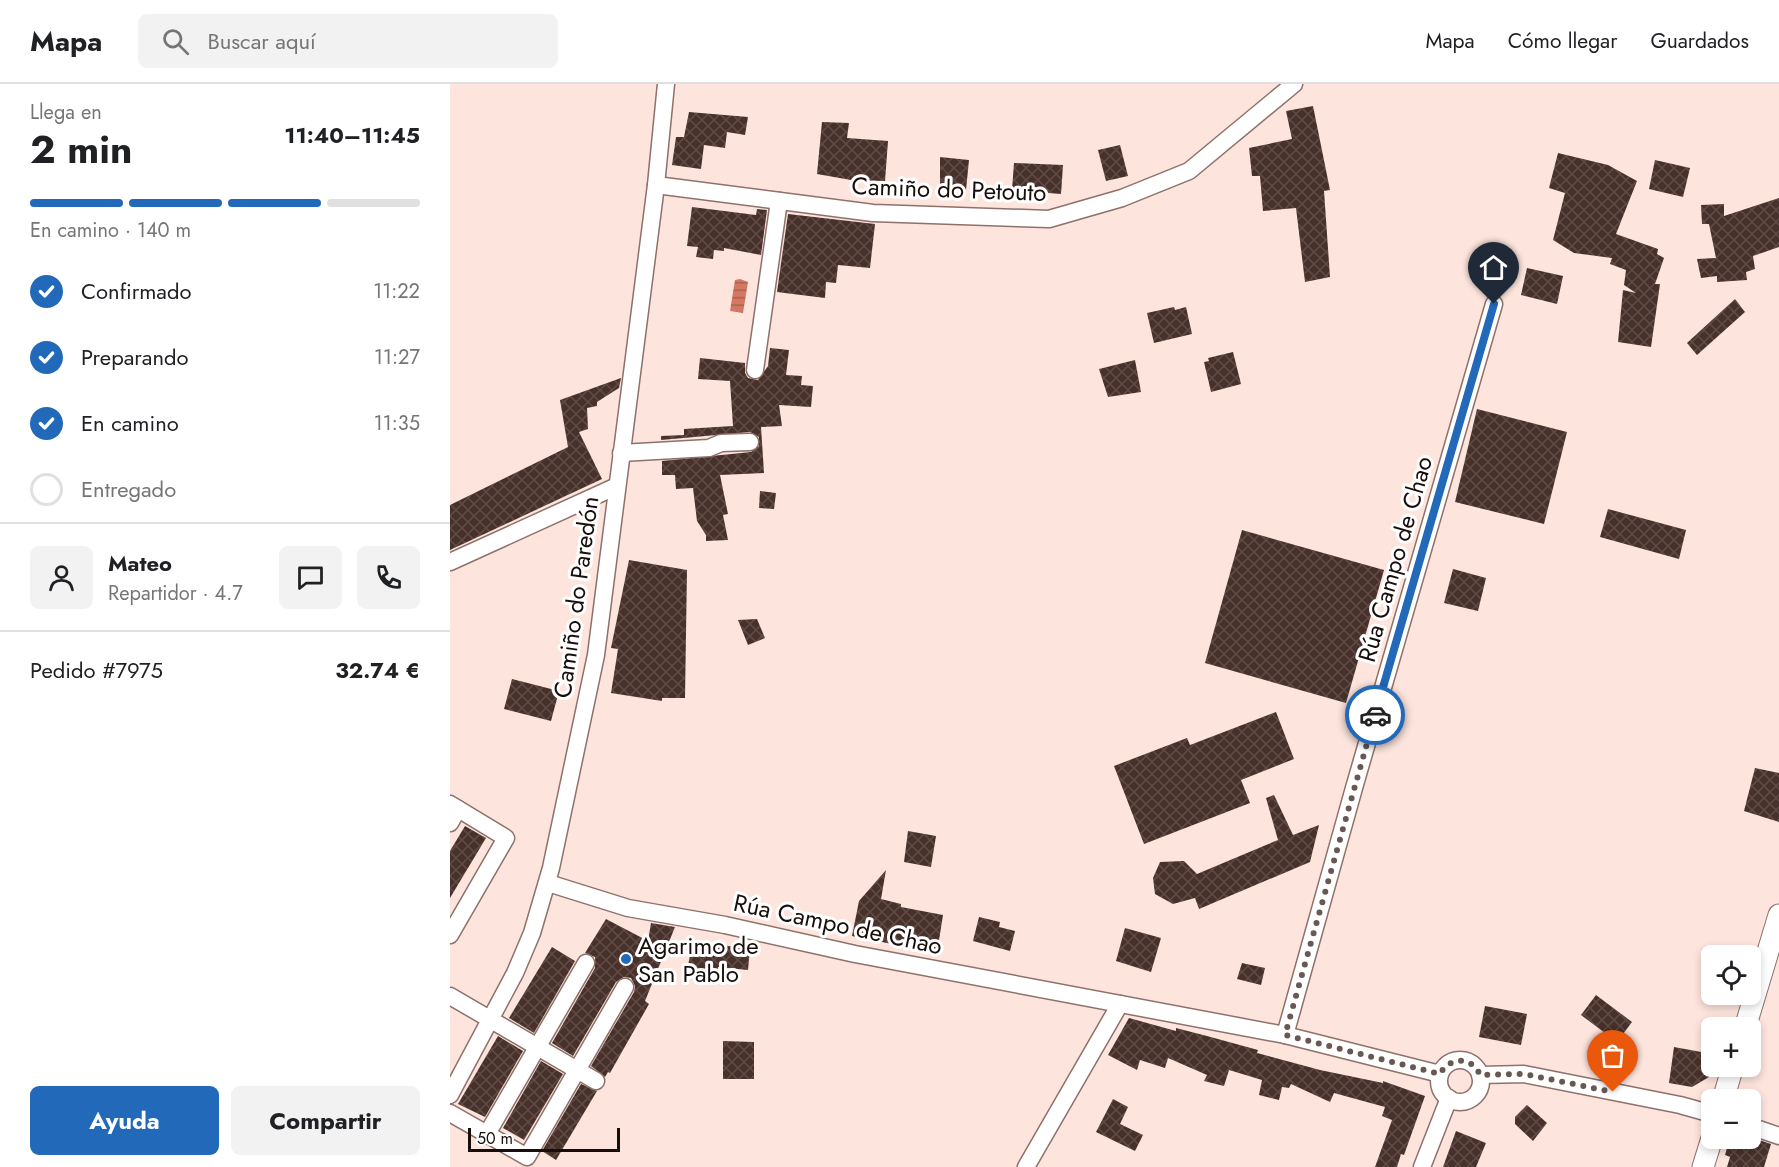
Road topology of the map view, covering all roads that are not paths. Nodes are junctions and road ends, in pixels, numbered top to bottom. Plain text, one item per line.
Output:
1 (666, 84) edge
2 (1294, 84) edge
3 (656, 184) junction
4 (779, 201) junction
5 (1494, 304) dead end
6 (755, 370) dead end
7 (750, 442) dead end
8 (621, 453) junction
9 (617, 486) junction
10 (450, 562) edge
11 (453, 812) edge
12 (548, 883) junction
13 (1779, 915) edge
14 (450, 935) edge
15 (1775, 944) edge
16 (586, 963) dead end
17 (625, 987) dead end
18 (450, 996) edge
19 (1120, 1004) junction
20 (1749, 1017) edge
21 (489, 1021) junction
22 (1285, 1035) junction
23 (537, 1047) junction
24 (576, 1070) junction
25 (1440, 1074) junction
26 (1480, 1075) junction
27 (596, 1081) dead end
28 (450, 1095) edge
29 (1449, 1098) junction
30 (1701, 1111) edge
31 (450, 1113) edge
32 (1761, 1130) edge
33 (487, 1134) junction
34 (1779, 1136) edge
35 (1709, 1149) edge
36 (1026, 1167) edge
37 (1422, 1167) edge
38 (1703, 1167) edge

1 - 3 street, Camiño do Paredón
2 - 4 street, Camiño do Petouto
3 - 4 street, Camiño do Petouto
3 - 8 street, Camiño do Paredón
4 - 6 street
5 - 22 street, Rúa Campo de Chao
7 - 8 street
8 - 9 street, Camiño do Paredón
9 - 10 street
9 - 12 street, Camiño do Paredón
11 - 14 street
12 - 19 street, Rúa Campo de Chao
12 - 21 street, Camiño do Paredón
13 - 15 street
15 - 20 street
16 - 23 street
17 - 24 street
18 - 21 street
19 - 22 street, Rúa Campo de Chao
19 - 36 street
21 - 23 street
21 - 28 street, Camiño do Paredón
22 - 25 street, Rúa Campo de Chao
23 - 24 street
23 - 33 street
24 - 27 street
24 - 33 street
25 - 26 street
25 - 29 street
26 - 29 street
26 - 30 street
29 - 37 street
31 - 33 street
32 - 34 street
35 - 38 street

